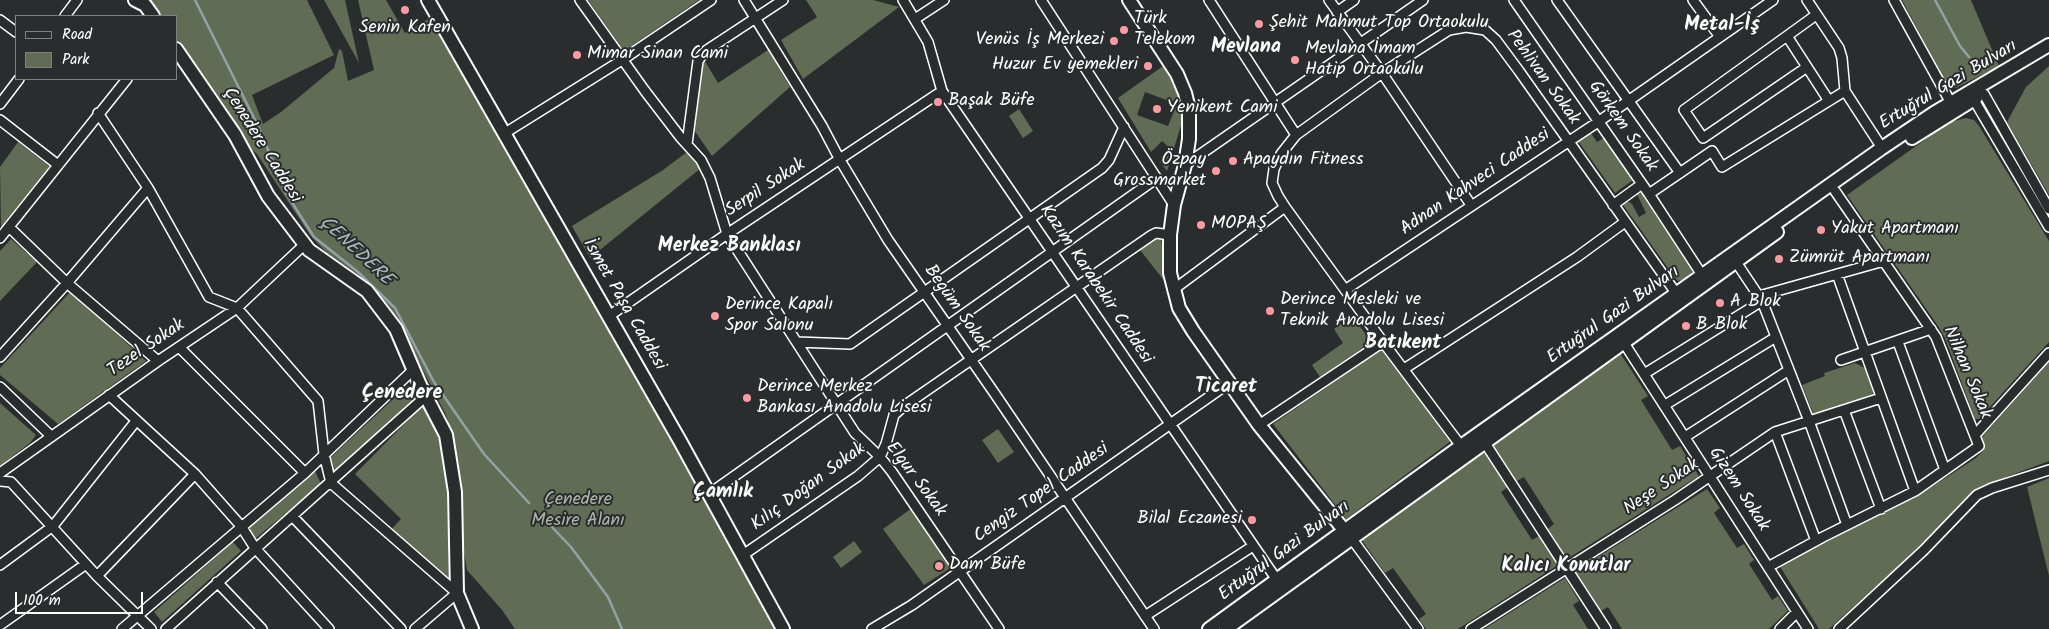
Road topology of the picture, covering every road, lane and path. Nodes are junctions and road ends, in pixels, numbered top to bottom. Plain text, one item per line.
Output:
1 (78, 0) edge
2 (135, 0) edge
3 (428, 0) edge
4 (438, 0) edge
5 (580, 0) edge
6 (711, 0) edge
7 (744, 0) edge
8 (783, 0) edge
9 (903, 0) edge
10 (944, 0) edge
11 (1041, 0) edge
12 (1129, 0) edge
13 (1209, 0) edge
14 (1329, 0) edge
15 (1354, 0) edge
16 (1423, 0) edge
17 (1514, 0) edge
18 (1557, 0) edge
19 (1693, 0) edge
20 (1774, 0) edge
21 (1806, 0) edge
22 (1894, 0) edge
23 (1337, 12) junction
24 (66, 15) edge
25 (152, 15) edge
26 (1816, 15) junction
27 (755, 18) junction
28 (0, 20) edge
29 (915, 20) junction
30 (15, 31) edge
31 (1787, 36) junction
32 (1720, 37) junction
33 (2049, 39) edge
34 (1359, 43) junction
35 (2049, 46) edge
36 (178, 52) edge
37 (2049, 55) edge
38 (622, 60) junction
39 (2019, 64) junction
40 (1807, 67) junction
41 (1382, 73) junction
42 (18, 80) edge
43 (126, 80) edge
44 (942, 91) junction
45 (1846, 91) junction
46 (1979, 97) junction
47 (1829, 100) junction
48 (1628, 101) junction
49 (1275, 103) junction
50 (1951, 103) junction
51 (0, 104) edge
52 (98, 113) junction
53 (0, 120) edge
54 (1598, 122) junction
55 (1124, 127) junction
56 (508, 131) junction
57 (1296, 135) junction
58 (1704, 138) junction
59 (1568, 141) junction
60 (687, 144) junction
61 (1882, 148) junction
62 (1712, 151) junction
63 (840, 160) junction
64 (58, 165) junction
65 (1185, 165) junction
66 (1680, 173) junction
67 (1157, 178) junction
68 (1642, 184) junction
69 (148, 188) junction
70 (1835, 191) junction
71 (1649, 194) junction
72 (1613, 204) junction
73 (1174, 205) junction
74 (1471, 205) junction
75 (1285, 207) junction
76 (2049, 209) edge
77 (1029, 219) junction
78 (1625, 222) junction
79 (2049, 227) edge
80 (9, 228) junction
81 (727, 234) junction
82 (1170, 234) junction
83 (0, 238) edge
84 (305, 244) junction
85 (1052, 253) junction
86 (1884, 261) junction
87 (1736, 262) junction
88 (1836, 274) junction
89 (1704, 279) junction
90 (67, 282) junction
91 (1076, 287) junction
92 (1173, 290) junction
93 (1345, 290) junction
94 (925, 292) junction
95 (1676, 294) junction
96 (1760, 298) junction
97 (237, 308) junction
98 (612, 314) junction
99 (948, 326) junction
100 (1931, 329) junction
101 (1776, 337) junction
102 (797, 342) junction
103 (1382, 342) junction
104 (1898, 342) junction
105 (1624, 343) junction
106 (179, 347) junction
107 (1865, 353) junction
108 (2049, 353) edge
109 (0, 357) edge
110 (972, 360) junction
111 (1841, 360) dead end
112 (158, 361) junction
113 (413, 370) junction
114 (1404, 370) junction
115 (1789, 370) junction
116 (1644, 374) junction
117 (1229, 383) junction
118 (0, 387) edge
119 (109, 395) junction
120 (426, 396) junction
121 (1881, 398) junction
122 (837, 405) junction
123 (1665, 405) junction
124 (1844, 410) junction
125 (136, 421) junction
126 (1809, 421) junction
127 (1170, 424) junction
128 (1259, 425) junction
129 (1775, 432) junction
130 (1975, 435) junction
131 (51, 436) junction
132 (1685, 437) junction
133 (1485, 443) junction
134 (1461, 446) junction
135 (324, 454) junction
136 (880, 457) junction
137 (1946, 470) junction
138 (2049, 470) edge
139 (0, 473) edge
140 (305, 473) junction
141 (195, 474) junction
142 (1710, 475) junction
143 (0, 481) edge
144 (331, 483) junction
145 (712, 491) junction
146 (1915, 491) junction
147 (1064, 497) junction
148 (1881, 508) junction
149 (292, 516) junction
150 (1847, 525) junction
151 (53, 526) junction
152 (241, 526) junction
153 (1348, 534) junction
154 (1816, 541) junction
155 (1253, 546) junction
156 (255, 548) junction
157 (745, 553) junction
158 (86, 564) junction
159 (0, 565) edge
160 (1768, 567) junction
161 (1566, 568) junction
162 (960, 571) junction
163 (96, 576) junction
164 (1277, 580) junction
165 (218, 582) junction
166 (457, 593) junction
167 (1797, 612) junction
168 (138, 615) junction
169 (1145, 616) junction
170 (0, 624) edge
171 (122, 629) edge
172 (150, 629) edge
173 (166, 629) edge
174 (262, 629) edge
175 (329, 629) edge
176 (401, 629) edge
177 (415, 629) edge
178 (472, 629) edge
179 (783, 629) edge
180 (792, 629) edge
181 (872, 629) edge
182 (1000, 629) edge
183 (1154, 629) edge
184 (1209, 629) edge
185 (1226, 629) edge
186 (1418, 629) edge
187 (1471, 629) edge
188 (1606, 629) edge
189 (1780, 629) edge
190 (1808, 629) edge
191 (1839, 629) edge

1 - 24 street
2 - 25 main road
3 - 56 main road, İsmet Paşa Caddesi
4 - 56 main road, İsmet Paşa Caddesi
5 - 38 street, Elgur Sokak
6 - 38 street
7 - 27 street, Begüm Sokak
8 - 27 street
9 - 29 street, Kazım Karabekir Caddesi
10 - 29 street
11 - 55 street
12 - 65 main road
13 - 49 street
14 - 23 street
15 - 23 street
16 - 34 street
17 - 54 street, Görkem Sokak
18 - 48 street
19 - 32 street
20 - 32 street, Adnan Kahveci Caddesi
21 - 26 street
22 - 50 street
23 - 34 street
26 - 31 street
26 - 45 street
27 - 60 street
27 - 63 street, Begüm Sokak
28 - 30 street
29 - 44 street, Kazım Karabekir Caddesi
31 - 40 street
31 - 58 street
32 - 48 street, Adnan Kahveci Caddesi
33 - 39 street
34 - 41 street
34 - 49 street
35 - 39 main road, Ertuğrul Gazi Bulvarı
36 - 84 main road, Çenedere Caddesi
37 - 46 main road, Ertuğrul Gazi Bulvarı
38 - 56 street
38 - 60 street, Elgur Sokak
39 - 50 main road, Ertuğrul Gazi Bulvarı
40 - 47 street
40 - 58 street
41 - 57 street, Pehlivan Sokak
41 - 59 street, Pehlivan Sokak
41 - 74 street
42 - 51 street
43 - 52 street
44 - 63 street, Serpil Sokak
44 - 77 street, Kazım Karabekir Caddesi
45 - 47 street
45 - 61 street
46 - 70 main road, Ertuğrul Gazi Bulvarı
46 - 76 street
46 - 79 street
47 - 62 street
48 - 54 street, Adnan Kahveci Caddesi
48 - 66 street
49 - 57 street
49 - 65 street
50 - 61 main road, Ertuğrul Gazi Bulvarı
52 - 64 street
52 - 69 street
53 - 64 street
54 - 59 street, Adnan Kahveci Caddesi
54 - 68 street, Görkem Sokak
55 - 67 street
55 - 77 street
56 - 98 main road, İsmet Paşa Caddesi
57 - 75 street, Pehlivan Sokak
58 - 62 street
59 - 72 street, Pehlivan Sokak
59 - 74 street, Adnan Kahveci Caddesi
60 - 81 street, Elgur Sokak
61 - 89 main road, Ertuğrul Gazi Bulvarı
62 - 66 street
63 - 81 street, Serpil Sokak
63 - 94 street, Begüm Sokak
64 - 80 street
65 - 73 main road
66 - 71 street
67 - 73 street
67 - 85 street
68 - 71 street, Görkem Sokak
68 - 72 street
69 - 90 street
69 - 97 street
70 - 86 street, Nilhan Sokak
70 - 87 main road, Ertuğrul Gazi Bulvarı
71 - 89 street, Görkem Sokak
72 - 78 street, Pehlivan Sokak
73 - 82 main road
74 - 93 street, Adnan Kahveci Caddesi
75 - 92 street
75 - 93 street, Pehlivan Sokak
77 - 85 street, Kazım Karabekir Caddesi
77 - 94 street
78 - 95 street, Pehlivan Sokak
78 - 114 street
80 - 83 street
80 - 90 street
81 - 98 street, Serpil Sokak
81 - 102 street, Elgur Sokak
82 - 91 street, Kılıç Doğan Sokak
82 - 92 main road
84 - 97 street, Tezel Sokak
84 - 113 main road, Çenedere Caddesi
85 - 91 street, Kazım Karabekir Caddesi
85 - 99 street
86 - 88 street
86 - 100 street, Nilhan Sokak
87 - 89 main road, Ertuğrul Gazi Bulvarı
87 - 96 street
88 - 96 street
88 - 107 street
89 - 95 main road, Ertuğrul Gazi Bulvarı
89 - 105 main road, Ertuğrul Gazi Bulvarı
90 - 109 street
90 - 112 street
91 - 110 street, Kılıç Doğan Sokak
91 - 127 street, Kazım Karabekir Caddesi
92 - 117 main road
93 - 103 street, Pehlivan Sokak
94 - 99 street, Begüm Sokak
94 - 102 street
95 - 134 main road, Ertuğrul Gazi Bulvarı
96 - 101 street
96 - 116 street
97 - 106 street, Tezel Sokak
97 - 135 street
98 - 145 main road, İsmet Paşa Caddesi
99 - 110 street, Begüm Sokak
99 - 122 street
100 - 104 street
100 - 130 street, Nilhan Sokak
101 - 115 street
101 - 123 street
102 - 122 street, Elgur Sokak
103 - 114 street, Pehlivan Sokak
103 - 128 street
104 - 107 street
104 - 137 street
105 - 116 street, Gizem Sokak
105 - 133 main road, Ertuğrul Gazi Bulvarı
106 - 112 street, Tezel Sokak
106 - 140 street
107 - 111 street
107 - 121 street
108 - 130 street
110 - 136 street, Kılıç Doğan Sokak
110 - 147 street, Begüm Sokak
112 - 119 street, Tezel Sokak
113 - 120 main road, Çenedere Caddesi
113 - 135 street
114 - 134 street, Pehlivan Sokak
115 - 126 street
115 - 132 street
116 - 123 street, Gizem Sokak
117 - 127 street, Cengiz Topel Caddesi
117 - 128 main road
118 - 131 street
119 - 125 street
119 - 131 street, Tezel Sokak
120 - 144 street
120 - 166 main road, Çenedere Caddesi
121 - 124 street, Neşe Sokak
121 - 146 street
122 - 136 street, Elgur Sokak
122 - 145 street
123 - 132 street, Gizem Sokak
124 - 126 street, Neşe Sokak
124 - 148 street
125 - 141 street
125 - 151 street
126 - 129 street, Neşe Sokak
126 - 150 street
127 - 147 street, Cengiz Topel Caddesi
127 - 155 street, Kazım Karabekir Caddesi
128 - 153 main road
129 - 142 street, Neşe Sokak
129 - 154 street
130 - 137 street, Nilhan Sokak
131 - 139 street, Tezel Sokak
132 - 142 street, Gizem Sokak
133 - 153 main road, Ertuğrul Gazi Bulvarı
133 - 161 street
134 - 153 main road, Ertuğrul Gazi Bulvarı
135 - 140 street
135 - 144 street
136 - 157 street, Kılıç Doğan Sokak
136 - 162 street, Elgur Sokak
137 - 146 street
138 - 191 street
140 - 152 street
141 - 152 street
141 - 163 street
142 - 160 street, Gizem Sokak
142 - 161 street, Neşe Sokak
143 - 151 street
144 - 149 street
144 - 166 street
145 - 157 main road, İsmet Paşa Caddesi
146 - 148 street
147 - 162 street, Cengiz Topel Caddesi
147 - 169 street, Begüm Sokak
148 - 150 street
149 - 156 street
149 - 176 street
150 - 154 street
151 - 158 street
151 - 159 street
152 - 156 street
152 - 168 street
153 - 164 main road, Ertuğrul Gazi Bulvarı
153 - 185 main road, Ertuğrul Gazi Bulvarı
153 - 186 street
154 - 160 street
155 - 164 street, Kazım Karabekir Caddesi
155 - 169 street
156 - 165 street
156 - 175 street
157 - 179 main road, İsmet Paşa Caddesi
157 - 180 main road, İsmet Paşa Caddesi
158 - 163 street
158 - 170 street
160 - 167 street, Gizem Sokak
161 - 187 street, Neşe Sokak
161 - 188 street
162 - 181 street, Cengiz Topel Caddesi
162 - 182 street, Elgur Sokak
163 - 168 street
164 - 184 main road, Ertuğrul Gazi Bulvarı
165 - 173 street
165 - 174 street
166 - 177 street
166 - 178 main road, Çenedere Caddesi
167 - 189 street
167 - 190 street, Gizem Sokak
168 - 171 street
168 - 172 street
169 - 183 street, Begüm Sokak

